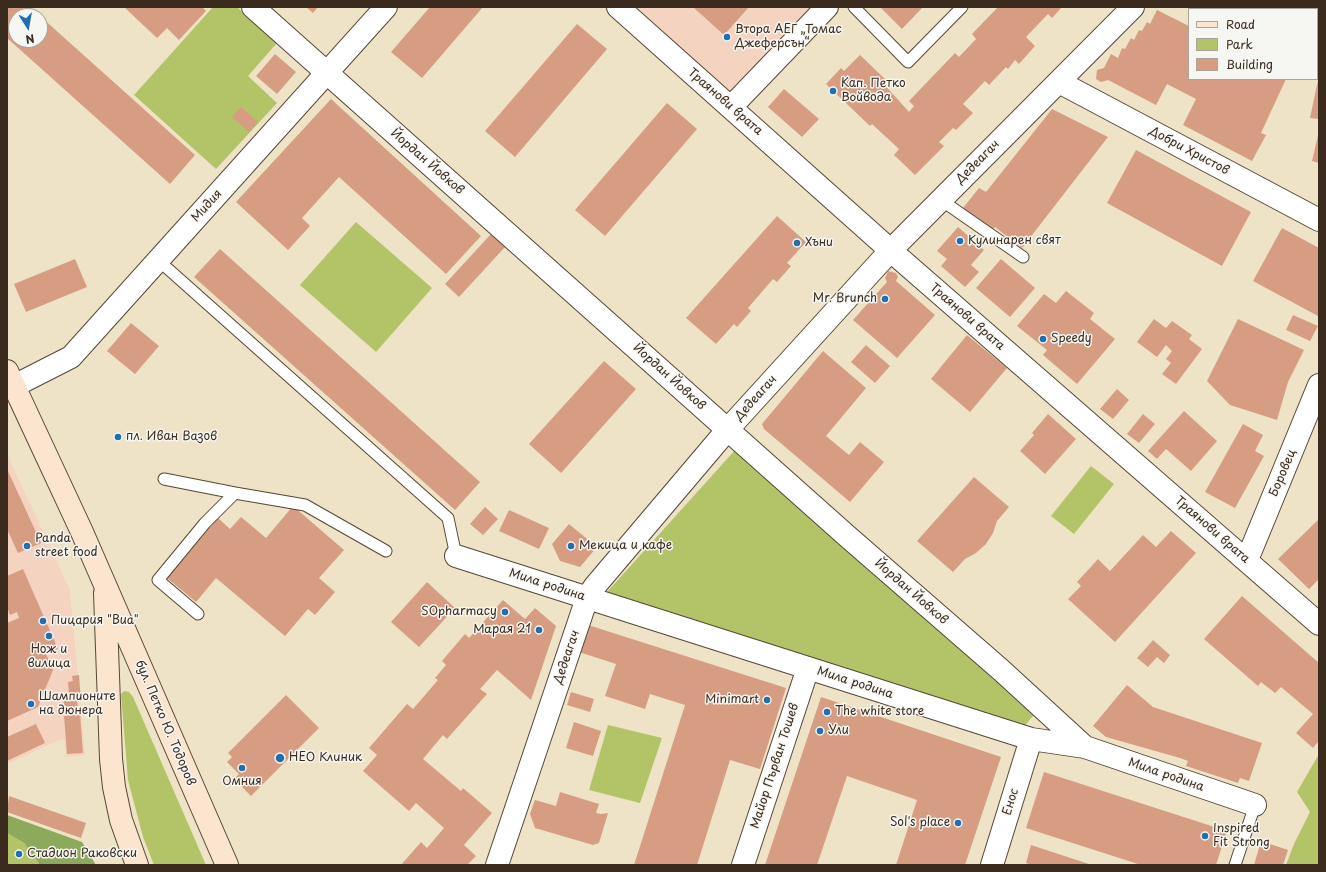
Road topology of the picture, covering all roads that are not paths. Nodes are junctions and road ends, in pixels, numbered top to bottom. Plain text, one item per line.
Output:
1 (253, 7) edge
2 (386, 7) edge
3 (618, 7) edge
4 (828, 7) edge
5 (854, 7) edge
6 (962, 7) edge
7 (1133, 7) edge
8 (327, 73) junction
9 (1059, 82) junction
10 (731, 107) junction
11 (940, 200) junction
12 (1319, 220) edge
13 (891, 250) junction
14 (1023, 257) dead end
15 (158, 260) junction
16 (11, 379) edge
17 (1319, 385) edge
18 (728, 429) junction
19 (164, 479) dead end
20 (235, 492) junction
21 (386, 551) dead end
22 (456, 556) joint
23 (1246, 560) junction
24 (104, 581) junction
25 (588, 598) junction
26 (198, 614) dead end
27 (1319, 624) edge
28 (808, 668) junction
29 (1031, 739) junction
30 (1085, 748) junction
31 (1255, 805) joint
32 (137, 865) edge
33 (227, 865) edge
34 (497, 865) edge
35 (743, 865) edge
36 (992, 865) edge
37 (1235, 865) edge

1 - 8 street, Йордан Йовков
2 - 8 street, Мидия
3 - 10 street, Траянови врата
4 - 10 street
5 - 6 lane
7 - 9 street, Дедеагач
8 - 15 street, Мидия
8 - 18 street, Йордан Йовков
9 - 11 street, Дедеагач
9 - 12 street, Добри Христов
10 - 13 street, Траянови врата
11 - 13 street, Дедеагач
11 - 14 lane
13 - 18 street, Дедеагач
13 - 23 street, Траянови врата
15 - 16 street, Мидия
15 - 22 lane
16 - 24 main road, бул. Петко Ю. Тодоров
17 - 23 street, Боровец
18 - 25 street, Дедеагач
18 - 30 street, Йордан Йовков
19 - 20 lane
20 - 21 lane
20 - 26 lane
22 - 25 street, Мила родина
23 - 27 street, Траянови врата
24 - 32 main road, бул. Петко Ю. Тодоров
24 - 33 main road, бул. Петко Ю. Тодоров
25 - 28 street, Мила родина
25 - 34 street, Дедеагач
28 - 29 street, Мила родина
28 - 35 street, Майор Първан Тошев
29 - 30 street, Мила родина
29 - 36 street, Енос
30 - 31 street, Мила родина
31 - 37 lane

